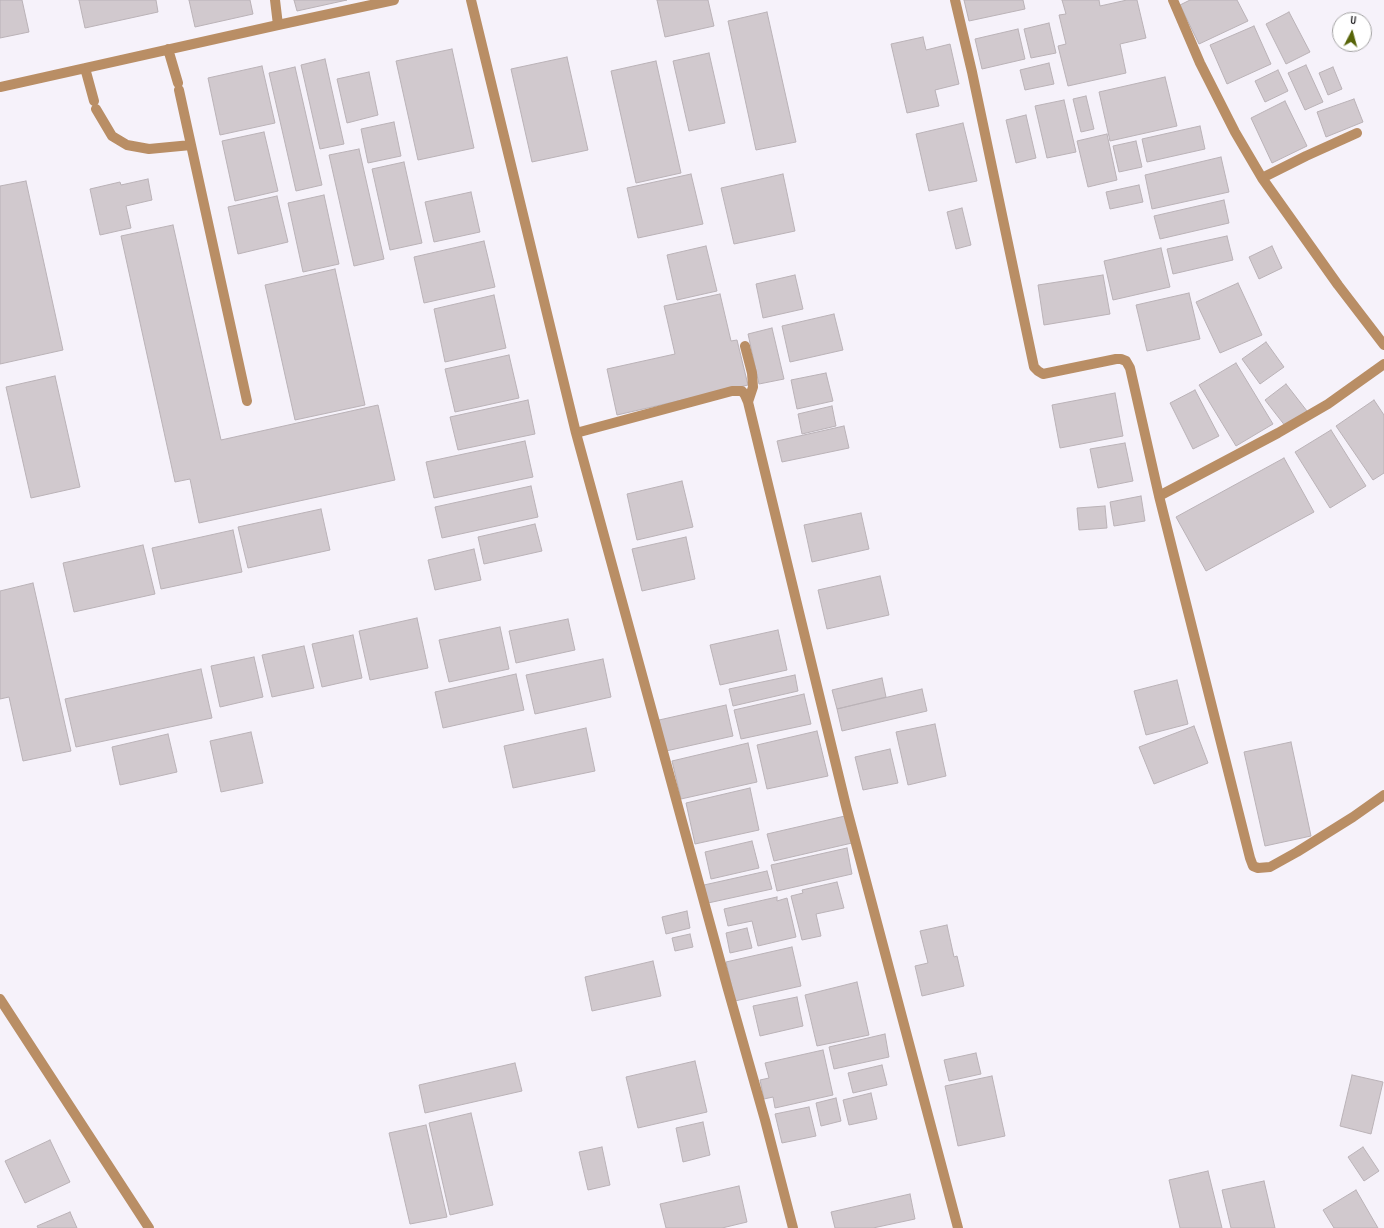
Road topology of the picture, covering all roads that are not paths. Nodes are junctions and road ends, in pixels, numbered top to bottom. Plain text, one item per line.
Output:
1 (275, 0) edge
2 (394, 0) edge
3 (471, 0) edge
4 (955, 0) edge
5 (1173, 0) edge
6 (278, 25) junction
7 (168, 49) junction
8 (85, 68) junction
9 (0, 87) edge
10 (1357, 133) dead end
11 (191, 145) junction
12 (1262, 178) junction
13 (1384, 345) edge
14 (745, 346) dead end
15 (1384, 364) edge
16 (247, 401) dead end
17 (748, 402) junction
18 (576, 433) junction
19 (1159, 496) junction
20 (1384, 795) edge
21 (0, 999) edge
22 (149, 1228) edge
23 (793, 1228) edge
24 (958, 1228) edge

1 - 6 street
2 - 6 street
3 - 18 street
4 - 19 street
5 - 12 street
6 - 7 street
7 - 8 street
7 - 11 street
8 - 9 street
8 - 11 street
10 - 12 street
11 - 16 street
12 - 13 street
14 - 17 street
15 - 19 street
17 - 18 street
17 - 24 street
18 - 23 street
19 - 20 street
21 - 22 street

